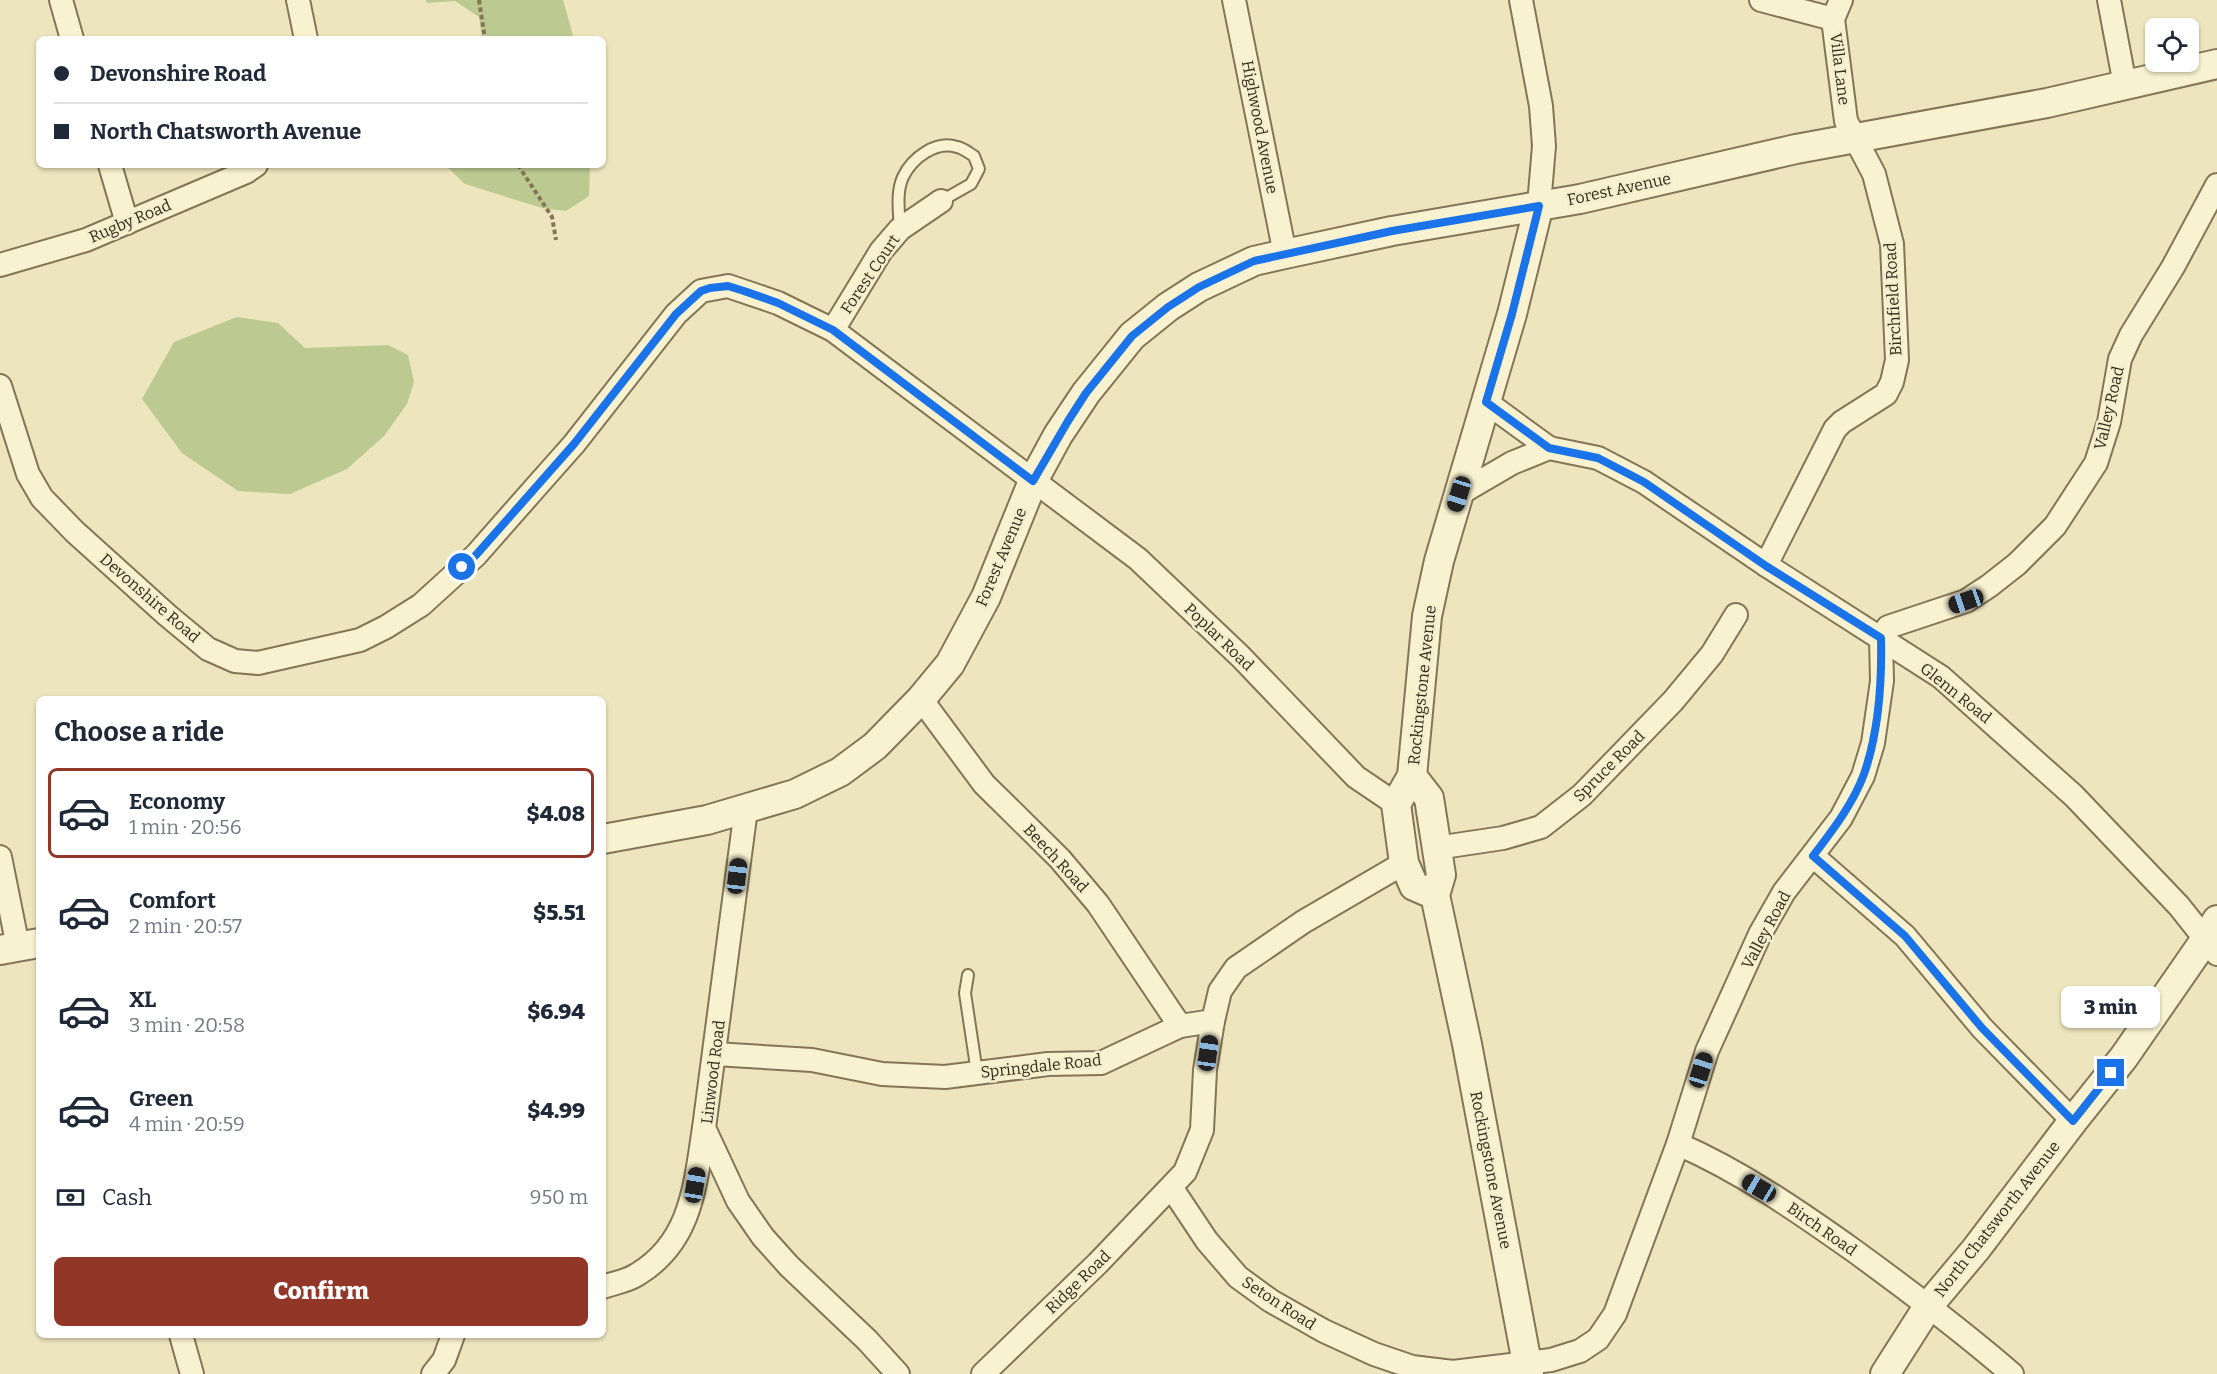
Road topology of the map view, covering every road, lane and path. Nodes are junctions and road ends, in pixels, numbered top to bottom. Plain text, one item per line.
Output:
1 (61, 0) edge
2 (298, 0) edge
3 (479, 0) edge
4 (1234, 0) edge
5 (1521, 0) edge
6 (1761, 0) edge
7 (2109, 0) edge
8 (1837, 9) edge
9 (71, 36) edge
10 (305, 36) edge
11 (485, 36) edge
12 (2217, 64) edge
13 (2125, 85) junction
14 (1855, 138) junction
15 (111, 168) edge
16 (252, 168) edge
17 (520, 168) edge
18 (2217, 185) edge
19 (941, 201) joint
20 (1539, 206) junction
21 (127, 222) junction
22 (900, 229) junction
23 (556, 240) dead end
24 (1286, 254) junction
25 (0, 265) edge
26 (710, 288) joint
27 (833, 330) junction
28 (0, 386) edge
29 (1486, 402) junction
30 (1549, 448) junction
31 (1033, 481) junction
32 (1459, 494) junction
33 (1766, 566) junction
34 (1736, 615) dead end
35 (1881, 638) junction
36 (921, 699) junction
37 (1412, 776) junction
38 (1396, 804) junction
39 (746, 809) junction
40 (606, 838) edge
41 (1436, 848) junction
42 (1813, 856) junction
43 (0, 857) edge
44 (1404, 863) junction
45 (1435, 896) junction
46 (2213, 938) edge
47 (19, 946) edge
48 (968, 975) dead end
49 (1213, 1020) junction
50 (1180, 1026) junction
51 (715, 1054) junction
52 (977, 1073) junction
53 (2073, 1121) junction
54 (704, 1128) junction
55 (1678, 1144) junction
56 (1171, 1187) junction
57 (606, 1286) edge
58 (1929, 1305) junction
59 (181, 1338) edge
60 (452, 1338) edge
61 (1528, 1369) edge
62 (192, 1374) edge
63 (433, 1374) edge
64 (898, 1374) edge
65 (983, 1374) edge
66 (1885, 1374) edge
67 (2012, 1374) edge

1 - 9 street
2 - 10 street
3 - 11 path
4 - 24 street, Highwood Avenue
5 - 20 street, Rockingstone Avenue
6 - 8 street
7 - 13 street
8 - 14 street, Villa Lane
12 - 13 street, Forest Avenue
13 - 14 street, Forest Avenue
14 - 20 street, Forest Avenue
14 - 33 street, Birchfield Road
15 - 21 street
16 - 21 street, Rugby Road
17 - 23 path
18 - 35 street, Valley Road
19 - 22 street, Forest Court
19 - 22 lane
20 - 24 street, Forest Avenue
20 - 29 street, Rockingstone Avenue
21 - 25 street, Rugby Road
22 - 27 street, Forest Court
24 - 31 street, Forest Avenue
26 - 27 street, Poplar Road
26 - 28 street, Devonshire Road
27 - 31 street, Poplar Road
29 - 30 street, Glenn Road
29 - 32 street, Rockingstone Avenue
30 - 32 street
30 - 33 street, Glenn Road
31 - 36 street, Forest Avenue
31 - 38 street, Poplar Road
32 - 37 street, Rockingstone Avenue
33 - 35 street, Glenn Road
34 - 41 street, Spruce Road
35 - 42 street, Valley Road
35 - 46 street, Glenn Road
36 - 39 street, Forest Avenue
36 - 50 street, Beech Road
37 - 38 street, Rockingstone Avenue
37 - 41 street, Rockingstone Avenue
38 - 44 street
39 - 40 street, Forest Avenue
39 - 51 street, Linwood Road
41 - 45 street, Rockingstone Avenue
42 - 53 street
42 - 55 street, Valley Road
43 - 47 street
44 - 45 street
44 - 49 street
45 - 61 street, Rockingstone Avenue
46 - 53 street, North Chatsworth Avenue
48 - 52 lane
49 - 50 street, Springdale Road
49 - 56 street
50 - 52 street, Springdale Road
51 - 52 street, Springdale Road
51 - 54 street, Linwood Road
53 - 58 street, North Chatsworth Avenue
54 - 57 street
54 - 64 street, Linwood Road
55 - 58 street, Birch Road
55 - 61 street, Valley Road
56 - 61 street, Seton Road
56 - 65 street, Ridge Road
58 - 66 street, North Chatsworth Avenue
58 - 67 street, Birch Road
59 - 62 street
60 - 63 street

